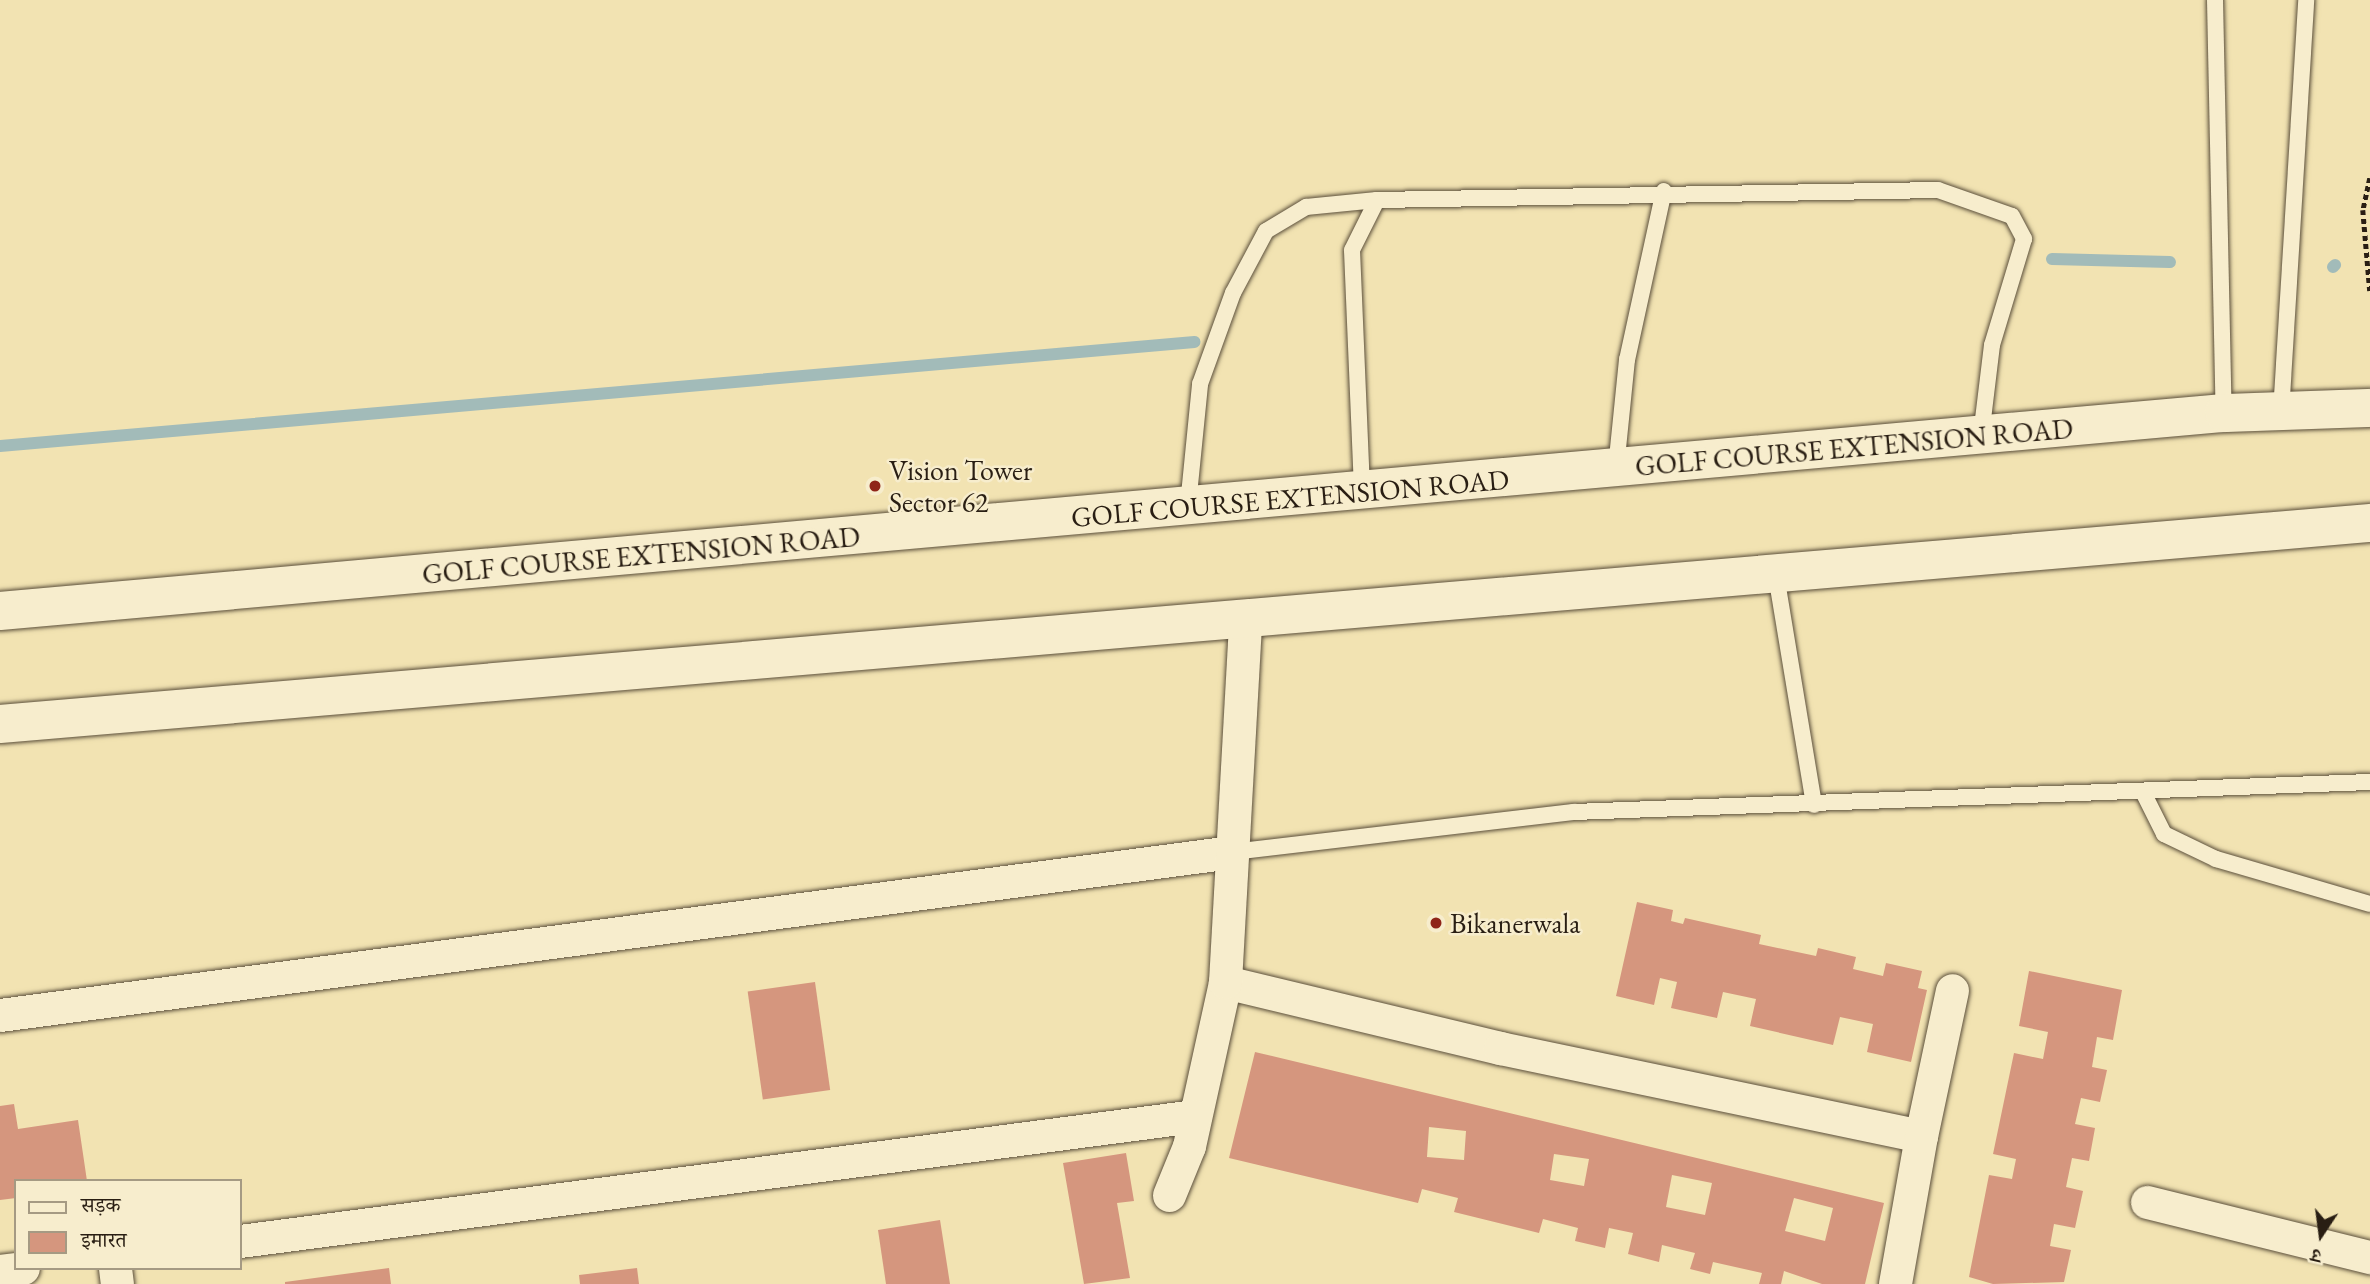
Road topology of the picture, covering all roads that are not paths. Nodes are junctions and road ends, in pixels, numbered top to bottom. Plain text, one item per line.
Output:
1 (2216, 0) edge
2 (2306, 0) edge
3 (1664, 191) junction
4 (1377, 200) junction
5 (2370, 408) edge
6 (2224, 413) junction
7 (2280, 416) junction
8 (1981, 436) junction
9 (1616, 468) junction
10 (1362, 492) junction
11 (1188, 508) junction
12 (2370, 523) edge
13 (1776, 575) junction
14 (0, 611) edge
15 (1245, 619) junction
16 (0, 724) edge
17 (2370, 782) edge
18 (2144, 794) junction
19 (1814, 805) junction
20 (1232, 852) junction
21 (2370, 904) edge
22 (1225, 982) junction
23 (1952, 990) dead end
24 (0, 1015) edge
25 (1195, 1116) junction
26 (1921, 1136) junction
27 (1169, 1195) dead end
28 (2147, 1202) dead end
29 (242, 1241) edge
30 (2370, 1257) edge
31 (1895, 1284) edge

1 - 6 lane
2 - 7 lane
3 - 4 lane
3 - 8 lane
3 - 9 lane
4 - 10 lane
4 - 11 lane
5 - 7 main road, GOLF COURSE EXTENSION ROAD
6 - 7 main road, GOLF COURSE EXTENSION ROAD
6 - 8 main road, GOLF COURSE EXTENSION ROAD
8 - 9 main road, GOLF COURSE EXTENSION ROAD
9 - 10 main road, GOLF COURSE EXTENSION ROAD
10 - 11 main road, GOLF COURSE EXTENSION ROAD
11 - 14 main road, GOLF COURSE EXTENSION ROAD
12 - 13 main road
13 - 15 main road
13 - 19 lane
15 - 16 main road
15 - 20 street
17 - 18 lane
18 - 19 lane
18 - 21 lane
19 - 20 lane
20 - 22 street
20 - 24 street
22 - 25 street
22 - 26 street
23 - 26 street
25 - 27 street
25 - 29 street
26 - 31 street
28 - 30 street

